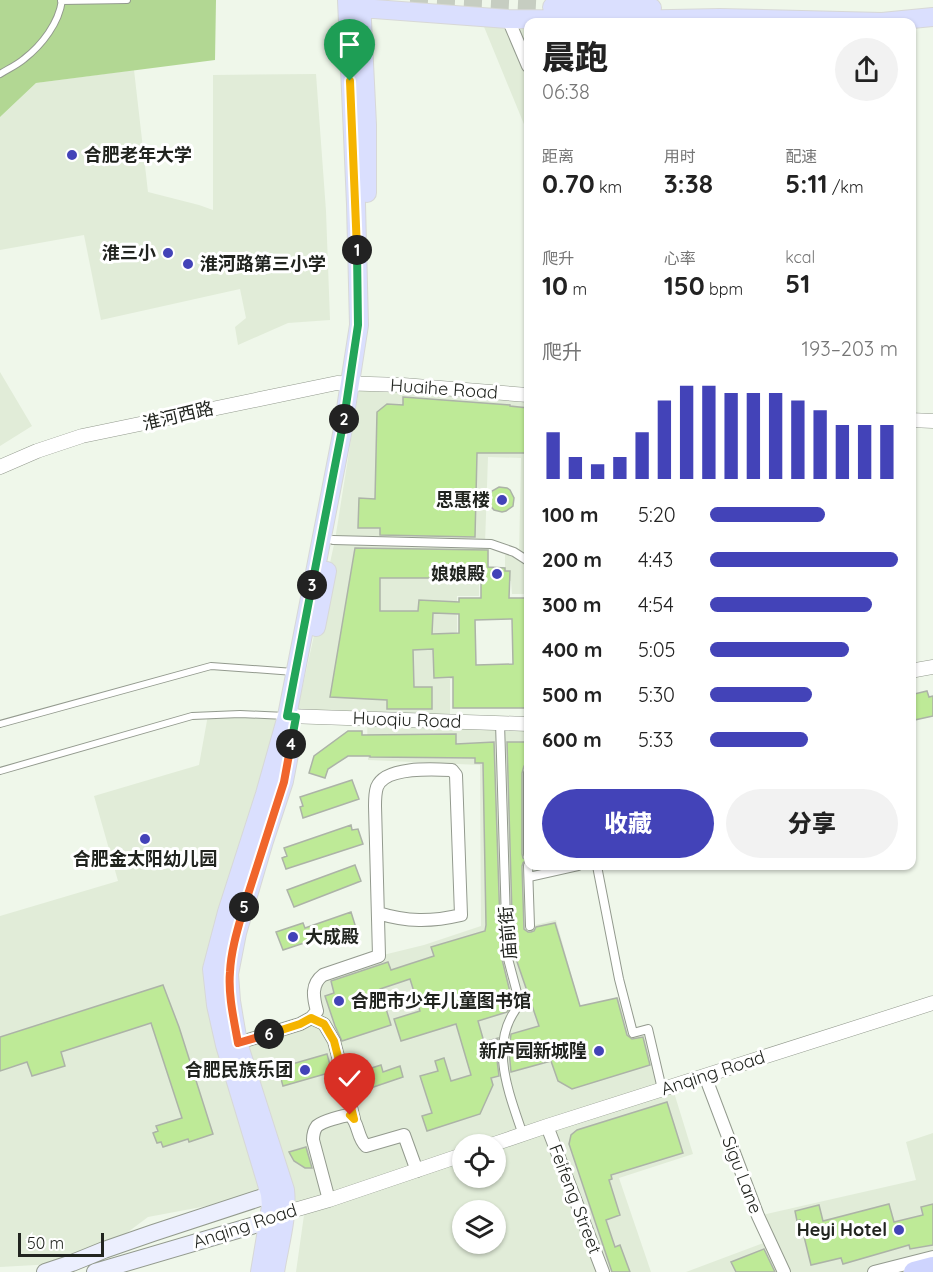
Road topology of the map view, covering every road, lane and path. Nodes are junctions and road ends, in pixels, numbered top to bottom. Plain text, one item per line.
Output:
1 (127, 0) edge
2 (62, 1) edge
3 (356, 3) edge
4 (552, 7) tunnel mouth
5 (933, 11) edge
6 (933, 17) edge
7 (508, 19) junction
8 (524, 19) edge
9 (916, 19) edge
10 (524, 57) edge
11 (0, 74) edge
12 (355, 383) junction
13 (524, 395) edge
14 (916, 420) edge
15 (933, 421) edge
16 (0, 467) edge
17 (333, 540) junction
18 (524, 558) edge
19 (933, 667) edge
20 (916, 670) edge
21 (295, 672) junction
22 (292, 716) junction
23 (500, 723) junction
24 (0, 724) edge
25 (524, 724) edge
26 (0, 771) edge
27 (528, 870) edge
28 (560, 870) edge
29 (598, 870) edge
30 (529, 877) junction
31 (378, 912) junction
32 (530, 926) dead end
33 (933, 1003) edge
34 (311, 1018) junction
35 (238, 1043) junction
36 (705, 1076) junction
37 (662, 1089) junction
38 (354, 1119) junction
39 (547, 1126) junction
40 (523, 1135) junction
41 (506, 1140) edge
42 (452, 1159) edge
43 (417, 1171) junction
44 (277, 1192) junction
45 (329, 1200) junction
46 (276, 1217) junction
47 (927, 1267) edge
48 (45, 1272) edge
49 (95, 1272) edge
50 (260, 1272) edge
51 (275, 1272) edge
52 (603, 1272) edge
53 (784, 1272) edge
54 (874, 1272) edge

1 - 2 lane
2 - 11 lane
3 - 7 main road
3 - 12 main road
4 - 5 main road
6 - 9 main road
7 - 8 main road
7 - 10 street
12 - 13 street, Huaihe Road
12 - 16 street, 淮河西路
12 - 17 main road
12 - 21 main road
14 - 15 street
17 - 18 street
17 - 22 main road
19 - 20 street
21 - 22 main road
21 - 24 lane
22 - 23 street, Huoqiu Road
22 - 26 lane
22 - 35 main road
22 - 44 main road
23 - 25 street, Huoqiu Road
23 - 40 street, 庙前街
27 - 30 street
28 - 30 street
29 - 37 street
30 - 32 street
31 - 31 street
31 - 34 street
33 - 36 street, Anqing Road
34 - 35 street
34 - 38 street
35 - 44 main road
36 - 37 street, Anqing Road
36 - 53 street, Sigu Lane
37 - 39 street, Anqing Road
38 - 43 street
38 - 45 street
39 - 40 street, Anqing Road
39 - 52 street, Feifeng Street
40 - 41 street, Anqing Road
42 - 43 street, Anqing Road
43 - 45 street, Anqing Road
44 - 46 main road
44 - 48 main road, Anqing Road
45 - 46 street, Anqing Road
46 - 49 main road, Anqing Road
46 - 50 main road
46 - 51 main road
47 - 54 street

